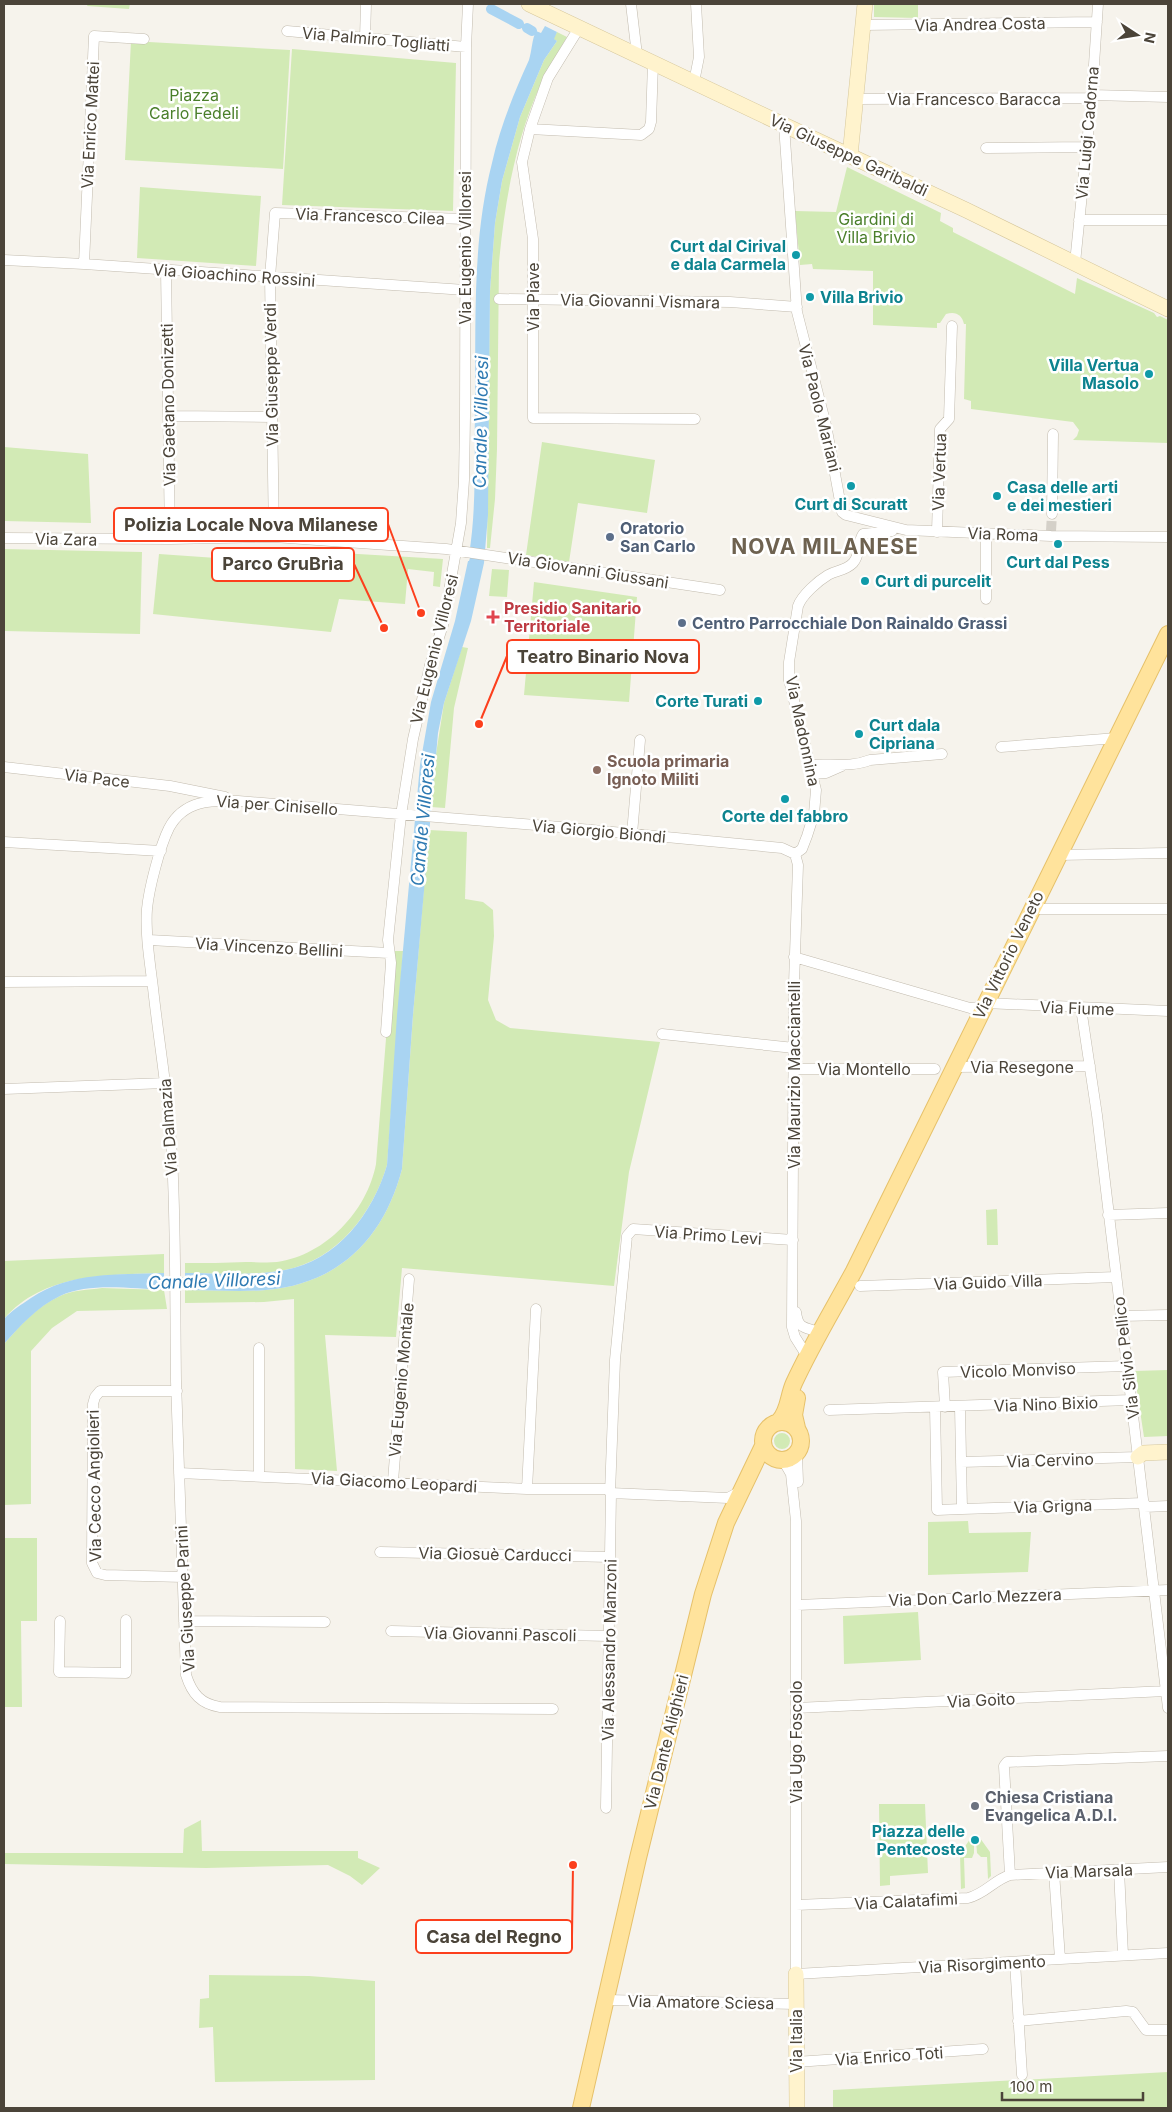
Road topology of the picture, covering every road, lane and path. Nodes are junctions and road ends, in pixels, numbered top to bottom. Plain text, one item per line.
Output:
1 (366, 4) edge
2 (468, 4) edge
3 (631, 4) edge
4 (696, 4) edge
5 (865, 4) edge
6 (1098, 4) edge
7 (533, 5) edge
8 (1097, 22) junction
9 (863, 25) junction
10 (579, 28) junction
11 (287, 31) dead end
12 (365, 38) junction
13 (144, 39) dead end
14 (466, 47) junction
15 (637, 55) junction
16 (653, 63) junction
17 (694, 82) junction
18 (1092, 96) junction
19 (1168, 97) edge
20 (856, 99) junction
21 (784, 125) junction
22 (530, 130) junction
23 (1087, 147) junction
24 (986, 148) dead end
25 (850, 156) junction
26 (274, 213) joint
27 (465, 219) junction
28 (1079, 220) junction
29 (1168, 220) edge
30 (4, 260) edge
31 (1075, 263) junction
32 (84, 264) junction
33 (166, 270) junction
34 (270, 278) junction
35 (465, 290) junction
36 (499, 299) dead end
37 (534, 299) junction
38 (797, 307) junction
39 (1168, 309) edge
40 (952, 326) dead end
41 (168, 416) junction
42 (272, 416) junction
43 (694, 419) dead end
44 (1053, 434) dead end
45 (841, 510) joint
46 (1052, 514) tunnel mouth
47 (906, 530) junction
48 (937, 532) junction
49 (986, 534) junction
50 (1168, 536) edge
51 (274, 537) junction
52 (4, 538) edge
53 (170, 539) junction
54 (457, 550) junction
55 (720, 590) dead end
56 (986, 599) dead end
57 (1168, 634) edge
58 (1116, 738) junction
59 (640, 740) dead end
60 (1001, 747) dead end
61 (942, 754) dead end
62 (4, 767) edge
63 (811, 770) junction
64 (190, 790) junction
65 (238, 801) junction
66 (191, 806) junction
67 (401, 815) junction
68 (632, 834) junction
69 (4, 842) edge
70 (161, 851) junction
71 (1168, 853) edge
72 (795, 854) junction
73 (1058, 855) junction
74 (1031, 909) junction
75 (1168, 909) edge
76 (149, 940) junction
77 (389, 953) junction
78 (794, 957) junction
79 (152, 981) junction
80 (4, 982) edge
81 (985, 1004) junction
82 (1081, 1008) junction
83 (1168, 1012) edge
84 (386, 1032) dead end
85 (662, 1034) dead end
86 (794, 1048) junction
87 (1090, 1066) junction
88 (954, 1067) junction
89 (794, 1069) junction
90 (935, 1069) dead end
91 (166, 1083) junction
92 (4, 1089) edge
93 (1168, 1213) edge
94 (1108, 1215) junction
95 (626, 1236) joint
96 (793, 1240) junction
97 (1116, 1277) junction
98 (409, 1279) dead end
99 (855, 1282) junction
100 (175, 1290) joint
101 (793, 1296) junction
102 (536, 1309) dead end
103 (1168, 1315) edge
104 (1121, 1316) junction
105 (819, 1332) junction
106 (259, 1348) dead end
107 (807, 1356) junction
108 (1127, 1366) junction
109 (177, 1391) junction
110 (1131, 1400) junction
111 (940, 1407) junction
112 (960, 1407) junction
113 (829, 1410) dead end
114 (779, 1422) junction
115 (797, 1428) junction
116 (1168, 1452) edge
117 (779, 1455) junction
118 (1138, 1457) junction
119 (961, 1462) junction
120 (179, 1473) junction
121 (259, 1476) junction
122 (393, 1482) junction
123 (527, 1488) junction
124 (741, 1490) junction
125 (610, 1492) junction
126 (1144, 1505) junction
127 (1168, 1506) edge
128 (962, 1509) junction
129 (796, 1511) junction
130 (380, 1552) dead end
131 (717, 1553) junction
132 (610, 1557) junction
133 (183, 1577) junction
134 (1154, 1590) junction
135 (1168, 1590) edge
136 (797, 1605) junction
137 (126, 1620) dead end
138 (60, 1621) dead end
139 (184, 1621) junction
140 (325, 1622) dead end
141 (391, 1631) dead end
142 (608, 1636) junction
143 (1166, 1691) junction
144 (796, 1708) junction
145 (1168, 1708) edge
146 (553, 1709) dead end
147 (1168, 1756) edge
148 (606, 1808) dead end
149 (1168, 1868) edge
150 (1119, 1870) junction
151 (1054, 1872) junction
152 (1010, 1875) junction
153 (796, 1905) junction
154 (1168, 1953) edge
155 (1124, 1955) junction
156 (1060, 1959) junction
157 (1015, 1962) junction
158 (796, 1974) junction
159 (606, 2000) junction
160 (796, 2004) junction
161 (1018, 2021) junction
162 (1168, 2030) edge
163 (982, 2049) dead end
164 (796, 2062) junction
165 (1022, 2075) dead end
166 (582, 2108) edge
167 (796, 2108) edge

1 - 12 street
2 - 14 street, Via Eugenio Villoresi
3 - 15 street
4 - 17 street
5 - 9 main road
6 - 8 street, Via Luigi Cadorna
7 - 10 main road, Via Giuseppe Garibaldi
8 - 9 street, Via Andrea Costa
8 - 18 street, Via Luigi Cadorna
9 - 20 main road
10 - 15 main road, Via Giuseppe Garibaldi
10 - 22 street, Via Piave
11 - 12 street, Via Palmiro Togliatti
12 - 14 street, Via Palmiro Togliatti
13 - 32 street, Via Enrico Mattei
14 - 27 street, Via Eugenio Villoresi
15 - 16 main road, Via Giuseppe Garibaldi
16 - 17 main road, Via Giuseppe Garibaldi
16 - 22 street
17 - 21 main road, Via Giuseppe Garibaldi
18 - 19 street, Via Francesco Baracca
18 - 20 street, Via Francesco Baracca
18 - 23 street, Via Luigi Cadorna
20 - 25 main road
21 - 25 main road, Via Giuseppe Garibaldi
21 - 38 street, Via Paolo Mariani
22 - 37 street, Via Piave
23 - 24 street
23 - 28 street, Via Luigi Cadorna
25 - 31 main road, Via Giuseppe Garibaldi
26 - 27 street, Via Francesco Cilea
26 - 34 street, Via Giuseppe Verdi
27 - 35 street, Via Eugenio Villoresi
28 - 29 street
28 - 31 street, Via Luigi Cadorna
30 - 32 street, Via Gioachino Rossini
31 - 39 main road, Via Giuseppe Garibaldi
32 - 33 street, Via Gioachino Rossini
33 - 34 street, Via Gioachino Rossini
33 - 41 street, Via Gaetano Donizetti
34 - 35 street, Via Gioachino Rossini
34 - 42 street, Via Giuseppe Verdi
35 - 54 street, Via Eugenio Villoresi
36 - 37 street, Via Giovanni Vismara
37 - 38 street, Via Giovanni Vismara
37 - 43 street, Via Piave
38 - 45 street, Via Paolo Mariani
40 - 48 street, Via Vertua
41 - 42 street
41 - 53 street, Via Gaetano Donizetti
42 - 51 street, Via Giuseppe Verdi
44 - 46 street
45 - 47 street, Via Roma
47 - 48 street, Via Roma
47 - 63 street, Via Madonnina
48 - 49 street, Via Roma
49 - 50 street, Via Roma
49 - 56 street
51 - 53 street, Via Zara
51 - 54 street, Via Zara
52 - 53 street, Via Zara
54 - 55 street, Via Giovanni Giussani
54 - 67 street, Via Eugenio Villoresi
57 - 58 main road, Via Vittorio Veneto
58 - 60 street
58 - 73 main road, Via Vittorio Veneto
59 - 68 street
61 - 63 street
62 - 64 street, Via Pace
63 - 72 street, Via Madonnina
64 - 65 street, Via Pace
64 - 66 street
65 - 66 street, Via per Cinisello
65 - 67 street, Via per Cinisello
66 - 70 street, Via per Cinisello
67 - 68 street, Via Giorgio Biondi
67 - 77 street, Via Eugenio Villoresi
68 - 72 street, Via Giorgio Biondi
69 - 70 street
70 - 76 street, Via per Cinisello
71 - 73 street
72 - 78 street, Via Maurizio Macciantelli
73 - 74 main road, Via Vittorio Veneto
74 - 75 street
74 - 81 main road, Via Vittorio Veneto
76 - 77 street, Via Vincenzo Bellini
76 - 79 street, Via per Cinisello
77 - 84 street, Via Eugenio Villoresi
78 - 81 street, Via Fiume
78 - 86 street, Via Maurizio Macciantelli
79 - 80 street
79 - 91 street, Via Dalmazia
81 - 82 street, Via Fiume
81 - 88 main road, Via Vittorio Veneto
82 - 83 street, Via Fiume
82 - 87 street, Via Silvio Pellico
85 - 86 street
86 - 89 street, Via Maurizio Macciantelli
87 - 88 street, Via Resegone
87 - 94 street, Via Silvio Pellico
88 - 99 main road, Via Vittorio Veneto
89 - 90 street, Via Montello
89 - 96 street, Via Maurizio Macciantelli
91 - 92 street
91 - 100 street, Via Dalmazia
93 - 94 street
94 - 97 street, Via Silvio Pellico
95 - 96 street, Via Primo Levi
95 - 125 street, Via Alessandro Manzoni
96 - 101 street, Via Maurizio Macciantelli
97 - 99 street, Via Guido Villa
97 - 104 street, Via Silvio Pellico
98 - 122 street, Via Eugenio Montale
99 - 105 main road, Via Vittorio Veneto
99 - 115 main road, Via Vittorio Veneto
100 - 109 street, Via Giuseppe Parini
101 - 105 street, Via Maurizio Macciantelli
101 - 107 street, Via Maurizio Macciantelli
102 - 123 street
103 - 104 street
104 - 108 street, Via Silvio Pellico
105 - 107 main road, Via Vittorio Veneto
106 - 121 street
107 - 114 main road, Via Vittorio Veneto
108 - 110 street, Via Silvio Pellico
108 - 111 street, Vicolo Monviso
109 - 120 street, Via Giuseppe Parini
109 - 133 street, Via Cecco Angiolieri
110 - 112 street, Via Nino Bixio
110 - 118 street, Via Silvio Pellico
111 - 112 street, Via Nino Bixio
111 - 113 street, Via Nino Bixio
111 - 128 street
112 - 119 street
114 - 115 main road
114 - 117 main road
115 - 117 main road
116 - 118 main road
117 - 124 main road, Via Dante Alighieri
117 - 129 street, Via Ugo Foscolo
117 - 129 street, Via Ugo Foscolo
117 - 131 main road, Via Dante Alighieri
118 - 119 street, Via Cervino
118 - 126 street, Via Silvio Pellico
119 - 128 street
120 - 121 street, Via Giacomo Leopardi
120 - 133 street, Via Giuseppe Parini
121 - 122 street, Via Giacomo Leopardi
122 - 123 street, Via Giacomo Leopardi
123 - 125 street, Via Giacomo Leopardi
124 - 125 street, Via Giacomo Leopardi
124 - 131 main road, Via Dante Alighieri
125 - 132 street, Via Alessandro Manzoni
126 - 127 street, Via Grigna
126 - 128 street, Via Grigna
126 - 134 street, Via Silvio Pellico
129 - 136 street, Via Ugo Foscolo
130 - 132 street, Via Giosuè Carducci
131 - 159 main road, Via Dante Alighieri
132 - 142 street, Via Alessandro Manzoni
133 - 139 street, Via Giuseppe Parini
134 - 135 street, Via Don Carlo Mezzera
134 - 136 street, Via Don Carlo Mezzera
134 - 143 street, Via Silvio Pellico
136 - 144 street, Via Ugo Foscolo
137 - 138 street
139 - 140 street
139 - 146 street, Via Giuseppe Parini
141 - 142 street, Via Giovanni Pascoli
142 - 148 street, Via Alessandro Manzoni
143 - 144 street, Via Goito
143 - 145 street, Via Silvio Pellico
144 - 153 street, Via Ugo Foscolo
147 - 152 street
149 - 150 street, Via Marsala
150 - 151 street, Via Marsala
150 - 155 street
151 - 152 street, Via Marsala
151 - 156 street
152 - 153 street, Via Calatafimi
153 - 158 street, Via Ugo Foscolo
154 - 155 street, Via Risorgimento
155 - 156 street, Via Risorgimento
156 - 157 street, Via Risorgimento
157 - 158 street, Via Risorgimento
157 - 161 street
158 - 160 main road, Via Italia
159 - 160 street, Via Amatore Sciesa
159 - 166 main road, Via Dante Alighieri
160 - 164 main road, Via Italia
161 - 162 street
161 - 165 street
163 - 164 street, Via Enrico Toti
164 - 167 main road, Via Italia

